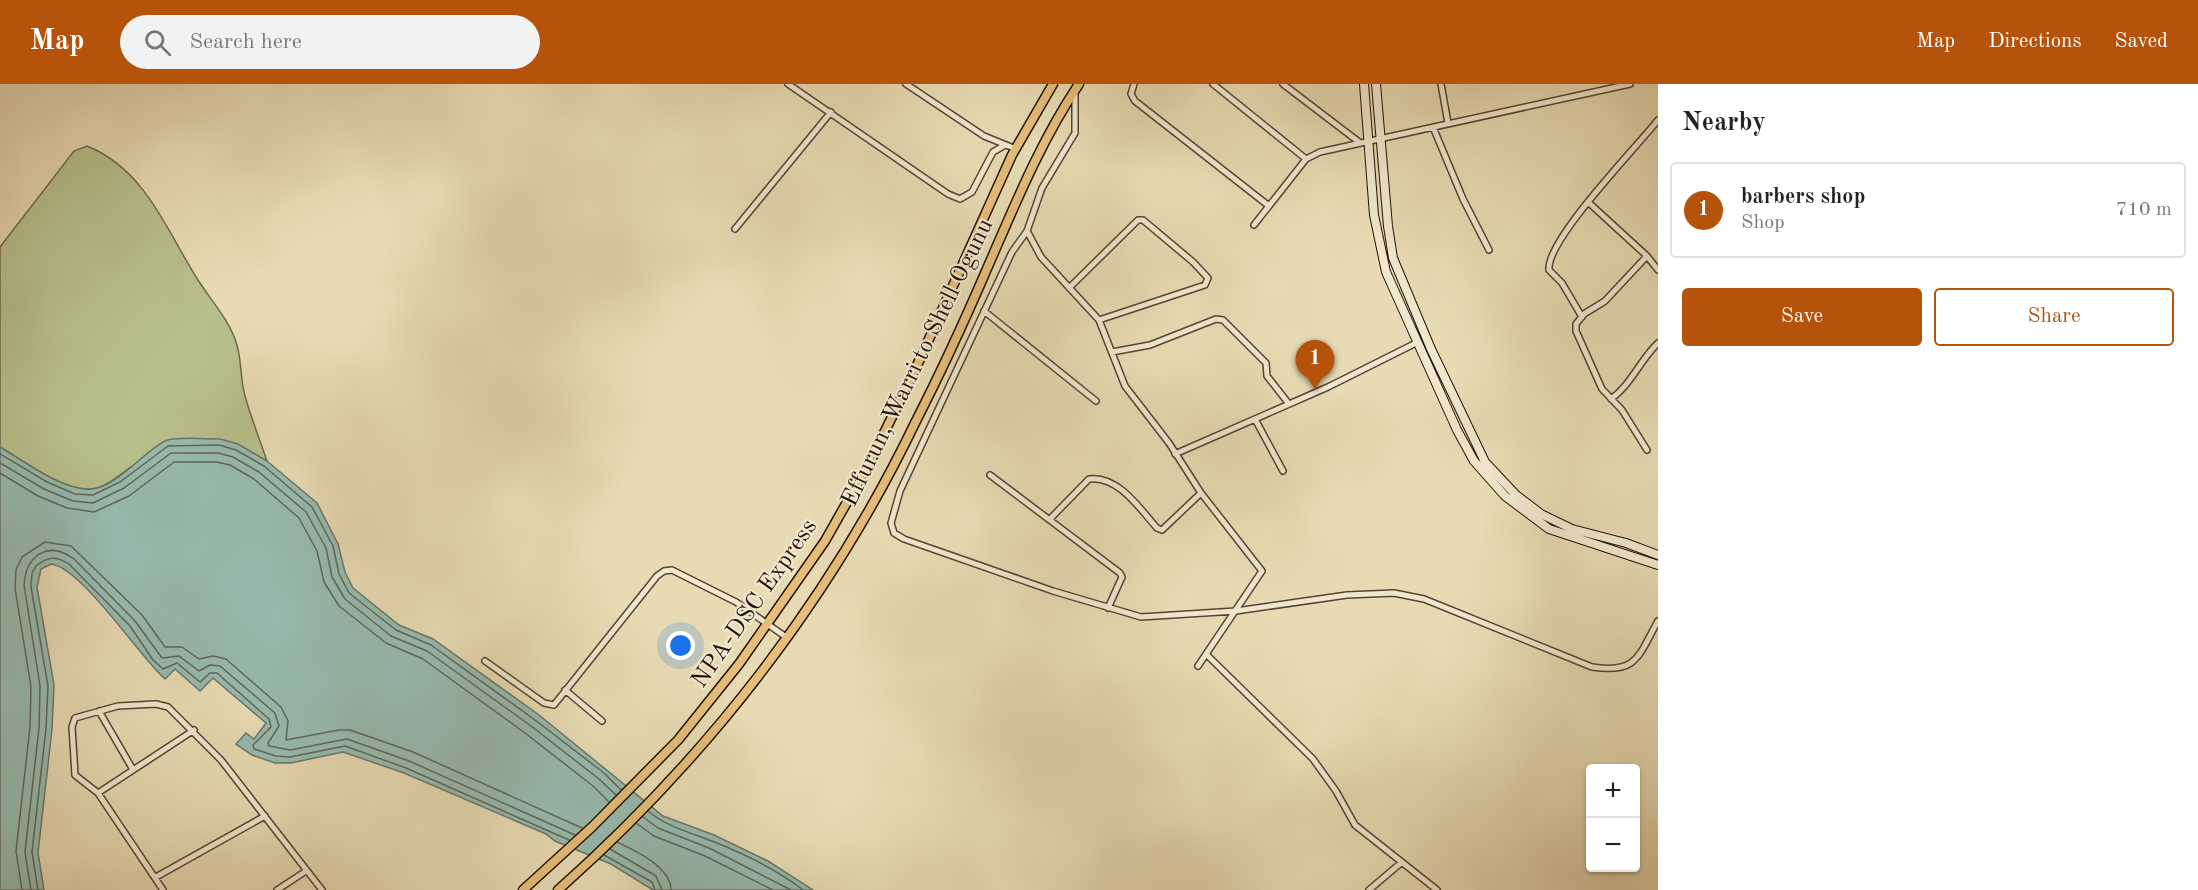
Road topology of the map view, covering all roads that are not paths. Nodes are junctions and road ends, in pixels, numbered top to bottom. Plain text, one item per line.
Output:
1 (788, 84) edge
2 (906, 84) edge
3 (1053, 84) edge
4 (1134, 84) edge
5 (1213, 84) edge
6 (1283, 84) edge
7 (1364, 84) edge
8 (1376, 84) edge
9 (1441, 84) edge
10 (1630, 84) edge
11 (1077, 87) edge
12 (831, 112) junction
13 (1658, 120) edge
14 (1448, 123) junction
15 (1433, 128) junction
16 (1380, 138) junction
17 (1368, 141) junction
18 (1359, 142) junction
19 (1005, 145) junction
20 (1016, 149) junction
21 (1306, 159) junction
22 (1588, 202) junction
23 (1269, 206) junction
24 (1254, 225) dead end
25 (735, 229) dead end
26 (1027, 231) junction
27 (1489, 250) dead end
28 (1647, 256) junction
29 (1658, 270) edge
30 (1070, 288) junction
31 (984, 311) junction
32 (1582, 317) junction
33 (1099, 320) junction
34 (1418, 342) junction
35 (1658, 343) edge
36 (1112, 352) junction
37 (1611, 399) junction
38 (1096, 401) dead end
39 (1289, 404) junction
40 (1255, 419) junction
41 (1647, 450) dead end
42 (1175, 454) junction
43 (1283, 471) dead end
44 (990, 475) dead end
45 (1201, 493) junction
46 (1050, 519) junction
47 (1658, 555) edge
48 (1658, 565) edge
49 (1108, 608) junction
50 (1236, 611) junction
51 (1658, 621) edge
52 (768, 625) junction
53 (786, 637) junction
54 (1207, 655) junction
55 (485, 661) dead end
56 (1198, 666) dead end
57 (565, 690) junction
58 (99, 711) junction
59 (602, 721) dead end
60 (194, 730) junction
61 (132, 768) junction
62 (98, 793) junction
63 (265, 816) junction
64 (1402, 862) junction
65 (306, 871) junction
66 (156, 877) junction
67 (163, 890) edge
68 (277, 890) edge
69 (322, 890) edge
70 (523, 890) edge
71 (558, 890) edge
72 (1369, 890) edge
73 (1437, 890) edge

1 - 12 street
2 - 19 street
3 - 20 main road, NPA-DSC Express
4 - 23 street
5 - 21 street
6 - 18 street
7 - 17 main road
8 - 16 main road
9 - 14 street
10 - 14 street
11 - 26 street
11 - 53 main road, Effurun, Warri to Shell Ogunu
12 - 19 street
12 - 25 street
13 - 22 street
14 - 15 street
15 - 16 street
15 - 27 street
16 - 17 street
16 - 47 main road
17 - 18 street
17 - 34 main road
18 - 21 street
19 - 20 street
20 - 52 main road, NPA-DSC Express
21 - 23 street
22 - 28 street
22 - 32 street
23 - 24 street
26 - 30 street
26 - 31 street
28 - 29 street
28 - 32 street
30 - 33 street
30 - 33 street
31 - 38 street
31 - 49 street
32 - 37 street
33 - 36 street
34 - 39 street
34 - 48 main road
35 - 37 street
36 - 39 street
36 - 42 street
37 - 41 street
39 - 40 street
40 - 42 street
40 - 43 street
42 - 45 street
44 - 46 street
45 - 46 street
45 - 50 street
46 - 49 street
49 - 50 street
50 - 51 street
50 - 54 street
52 - 53 street
52 - 57 street
52 - 70 main road, NPA-DSC Express
53 - 71 main road, Effurun, Warri to Shell Ogunu
54 - 56 street
54 - 64 street
55 - 57 street
57 - 59 street
58 - 60 street
58 - 61 street
58 - 62 street
60 - 61 street
60 - 63 street
61 - 62 street
62 - 66 street
63 - 65 street
63 - 66 street
64 - 72 street
64 - 73 street
65 - 68 street
65 - 69 street
66 - 67 street

